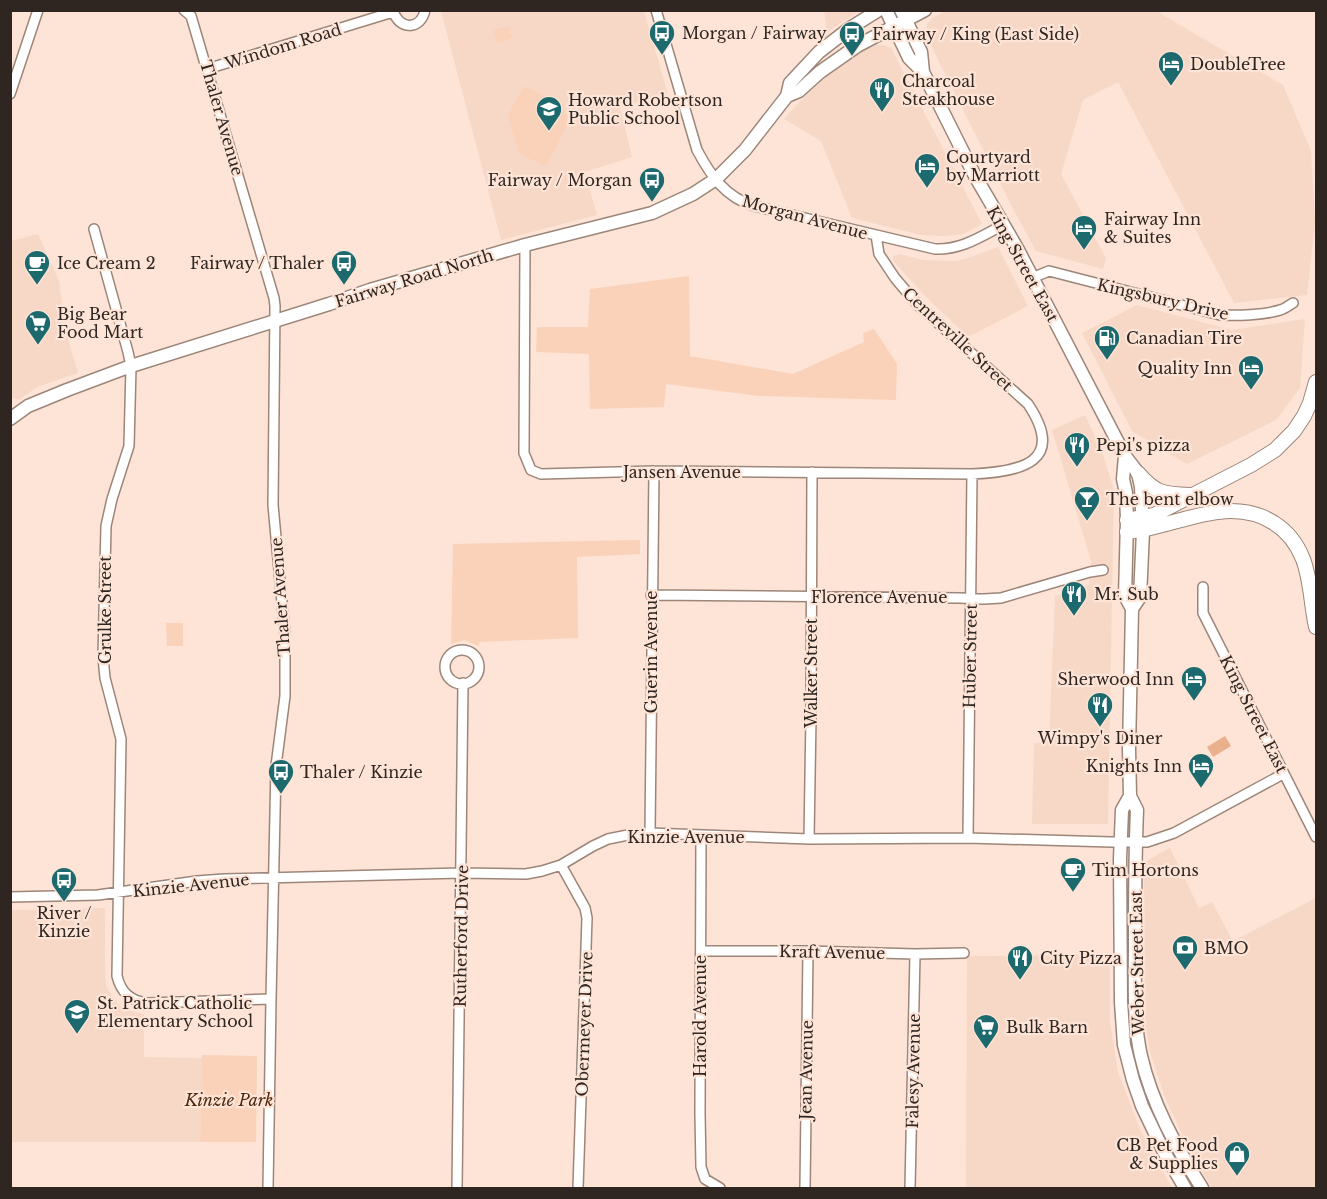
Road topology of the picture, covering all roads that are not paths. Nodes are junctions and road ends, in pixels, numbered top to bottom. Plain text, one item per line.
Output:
1 (38, 10) edge
2 (425, 10) edge
3 (656, 10) edge
4 (879, 10) edge
5 (886, 10) edge
6 (925, 10) edge
7 (393, 11) edge
8 (187, 13) edge
9 (903, 15) edge
10 (894, 26) junction
11 (207, 69) junction
12 (923, 72) junction
13 (11, 88) edge
14 (787, 96) junction
15 (716, 179) junction
16 (1003, 225) junction
17 (94, 230) dead end
18 (876, 236) junction
19 (525, 245) junction
20 (1032, 278) junction
21 (1293, 303) dead end
22 (275, 320) junction
23 (131, 366) junction
24 (1317, 382) edge
25 (10, 419) edge
26 (1043, 440) joint
27 (1125, 456) junction
28 (654, 471) junction
29 (812, 472) junction
30 (1138, 473) junction
31 (972, 474) junction
32 (1193, 495) junction
33 (1143, 524) junction
34 (1127, 526) junction
35 (1103, 570) dead end
36 (1203, 587) dead end
37 (651, 595) junction
38 (811, 597) junction
39 (971, 598) junction
40 (1132, 609) junction
41 (1317, 627) edge
42 (464, 683) dead end
43 (1283, 774) junction
44 (1130, 796) junction
45 (650, 833) junction
46 (701, 835) junction
47 (1317, 837) edge
48 (968, 838) junction
49 (808, 839) junction
50 (1121, 842) junction
51 (1136, 842) junction
52 (561, 865) junction
53 (462, 873) junction
54 (274, 877) junction
55 (119, 893) junction
56 (10, 897) edge
57 (701, 951) junction
58 (808, 951) junction
59 (964, 953) dead end
60 (915, 954) junction
61 (270, 999) junction
62 (268, 1188) edge
63 (457, 1188) edge
64 (578, 1188) edge
65 (720, 1188) edge
66 (805, 1188) edge
67 (910, 1188) edge
68 (1185, 1188) edge
69 (1202, 1188) edge

1 - 13 street
2 - 7 street, Windom Road
3 - 15 street, Morgan Avenue
4 - 14 main road, Fairway Road North
5 - 10 main road, King Street East
6 - 9 main road, Fairway Road North
7 - 11 street, Windom Road
8 - 11 street, Thaler Avenue
9 - 10 main road, Fairway Road North
9 - 12 main road, King Street East
10 - 12 main road, King Street East
10 - 14 main road, Fairway Road North
11 - 22 street, Thaler Avenue
12 - 16 main road, King Street East
14 - 15 main road, Fairway Road North
15 - 18 street, Morgan Avenue
15 - 19 main road, Fairway Road North
16 - 18 street, Morgan Avenue
16 - 20 main road, King Street East
17 - 23 street, Grulke Street
18 - 26 street, Centreville Street
19 - 22 main road, Fairway Road North
19 - 28 street, Jansen Avenue
20 - 21 street, Kingsbury Drive
20 - 27 main road, King Street East
22 - 23 main road, Fairway Road North
22 - 54 street, Thaler Avenue
23 - 25 main road, Fairway Road North
23 - 55 street, Grulke Street
24 - 32 highway
26 - 31 street, Jansen Avenue
27 - 30 main road, King Street East
27 - 34 main road, King Street East
28 - 29 street, Jansen Avenue
28 - 37 street, Guerin Avenue
29 - 31 street, Jansen Avenue
29 - 38 street, Walker Street
30 - 32 highway
30 - 33 main road, King Street East
31 - 39 street, Huber Street
32 - 33 highway
33 - 34 highway
33 - 40 main road, King Street East
33 - 41 highway
34 - 40 main road, Weber Street East
35 - 39 street, Florence Avenue
36 - 43 street, King Street East
37 - 38 street, Florence Avenue
37 - 45 street, Guerin Avenue
38 - 39 street, Florence Avenue
38 - 49 street, Walker Street
39 - 48 street, Huber Street
40 - 44 main road, Weber Street East
42 - 53 street, Rutherford Drive
43 - 47 street, King Street East
43 - 51 street, Kinzie Avenue
44 - 50 main road, Weber Street East
44 - 51 main road, Weber Street East
45 - 46 street, Kinzie Avenue
45 - 52 street, Kinzie Avenue
46 - 49 street, Kinzie Avenue
46 - 57 street, Harold Avenue
48 - 49 street, Kinzie Avenue
48 - 50 street, Kinzie Avenue
50 - 51 street, Kinzie Avenue
50 - 68 main road, Weber Street East
51 - 69 main road, Weber Street East
52 - 53 street, Kinzie Avenue
52 - 64 street, Obermeyer Drive
53 - 54 street, Kinzie Avenue
53 - 63 street, Rutherford Drive
54 - 55 street, Kinzie Avenue
54 - 61 street, Thaler Avenue
55 - 56 street, Kinzie Avenue
55 - 61 street, Grulke Street
57 - 58 street, Kraft Avenue
57 - 65 street, Harold Avenue
58 - 60 street, Kraft Avenue
58 - 66 street, Jean Avenue
59 - 60 street, Kraft Avenue
60 - 67 street, Falesy Avenue
61 - 62 street, Thaler Avenue

